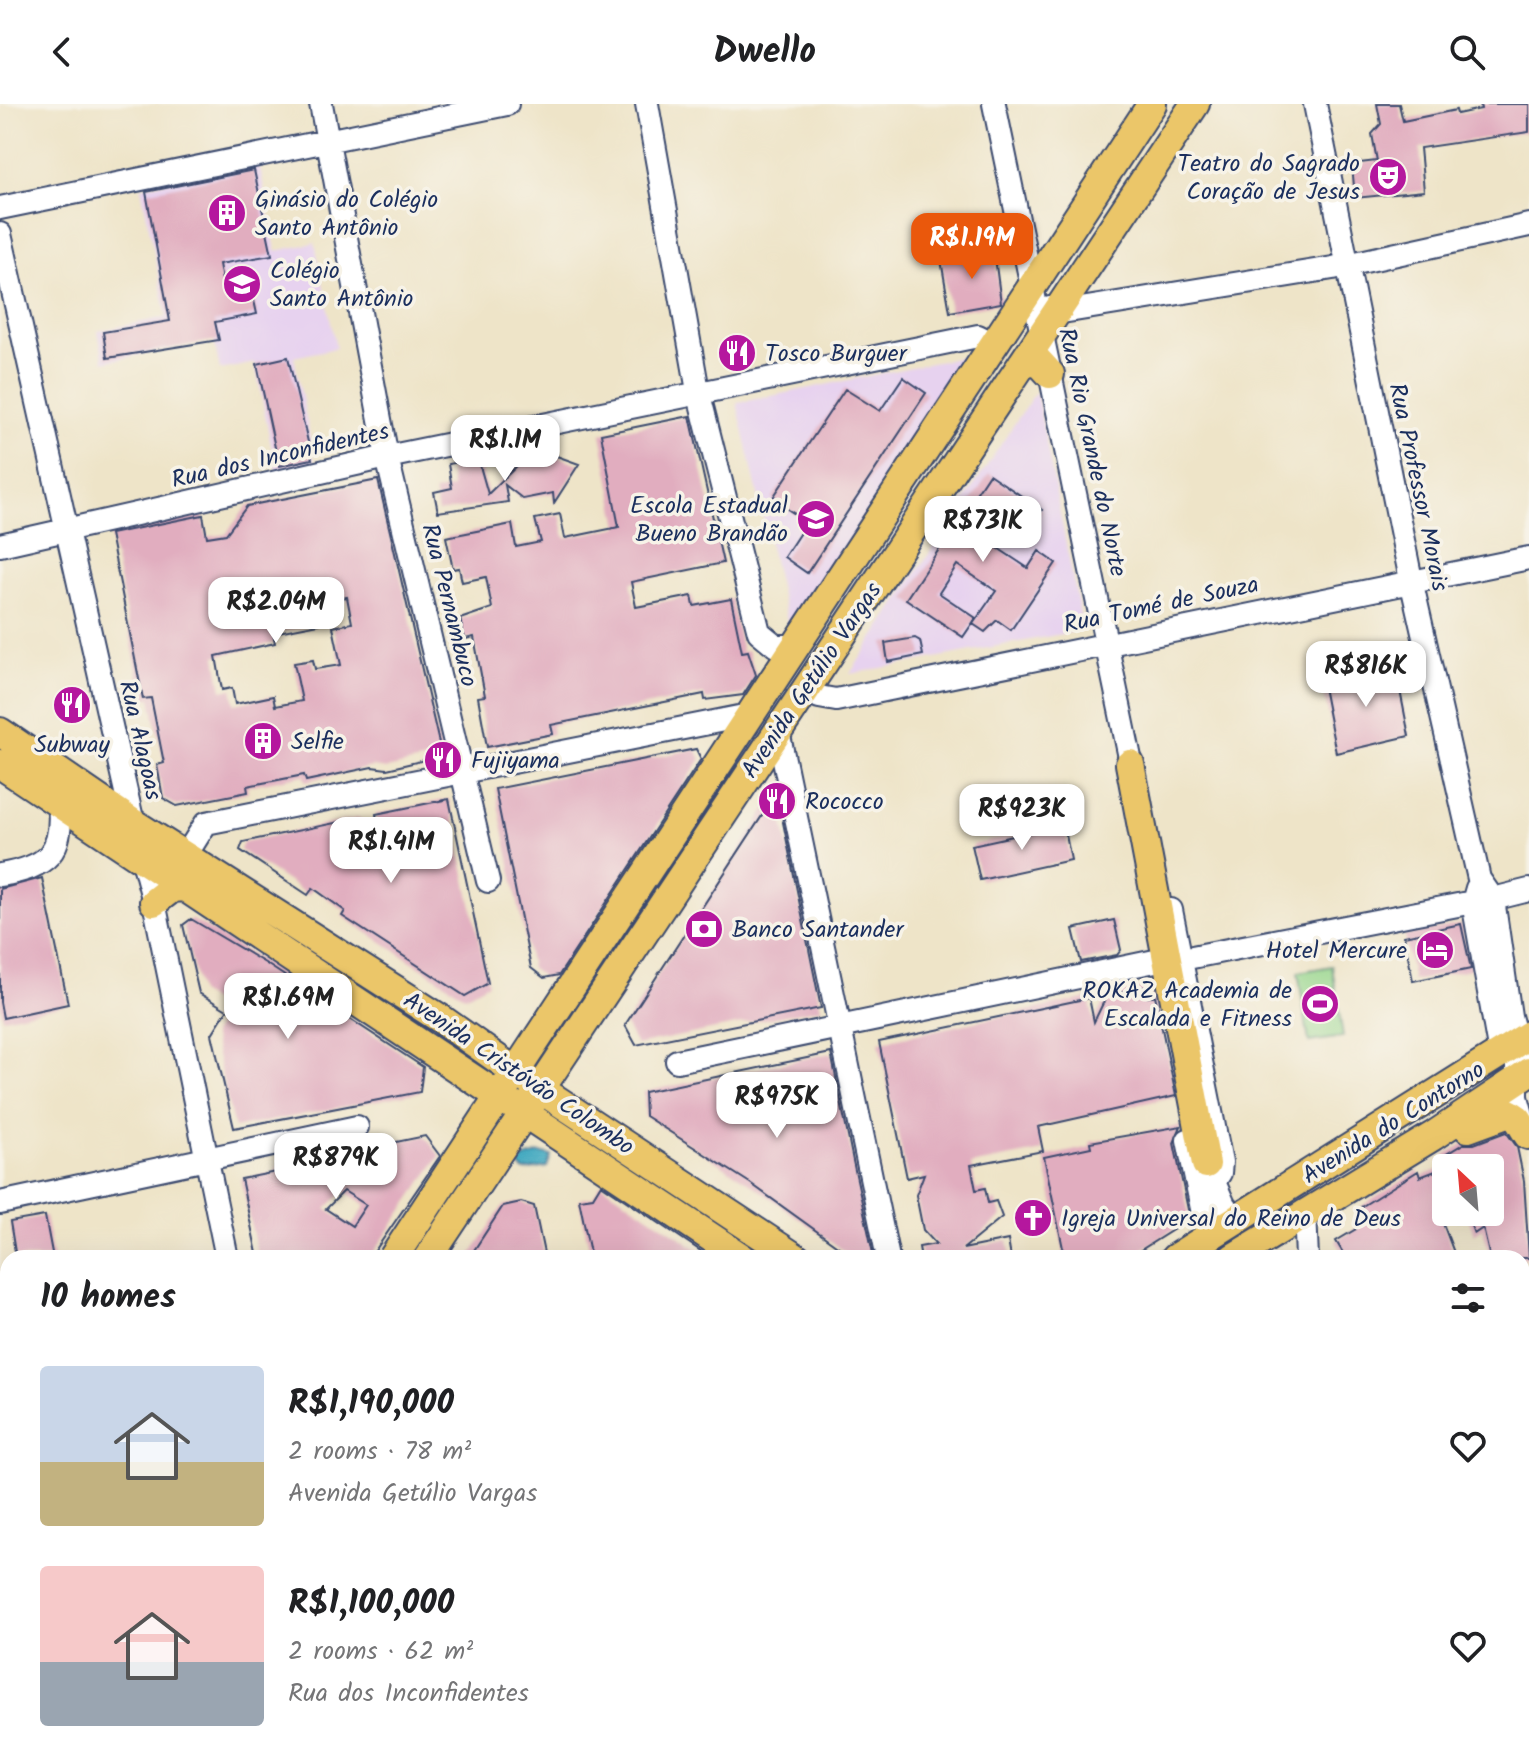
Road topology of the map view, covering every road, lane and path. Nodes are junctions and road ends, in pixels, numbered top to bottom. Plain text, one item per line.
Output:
1 (321, 104) edge
2 (507, 104) edge
3 (647, 104) edge
4 (994, 104) edge
5 (1152, 104) edge
6 (1195, 104) edge
7 (1315, 104) edge
8 (328, 138) junction
9 (0, 208) edge
10 (1529, 225) edge
11 (0, 234) edge
12 (1347, 265) junction
13 (1031, 286) junction
14 (1049, 324) junction
15 (990, 349) junction
16 (1022, 364) junction
17 (1050, 374) junction
18 (698, 391) junction
19 (387, 457) junction
20 (67, 531) junction
21 (0, 545) edge
22 (1529, 558) edge
23 (1411, 580) junction
24 (1105, 642) junction
25 (794, 646) junction
26 (807, 686) junction
27 (749, 715) junction
28 (696, 726) junction
29 (778, 731) junction
30 (0, 732) edge
31 (722, 756) junction
32 (0, 764) edge
33 (1130, 764) junction
34 (465, 774) junction
35 (59, 803) junction
36 (133, 823) junction
37 (186, 855) junction
38 (144, 860) junction
39 (0, 875) edge
40 (488, 881) dead end
41 (185, 887) junction
42 (1529, 890) edge
43 (1483, 900) junction
44 (154, 902) junction
45 (1182, 959) junction
46 (1155, 961) junction
47 (842, 1030) junction
48 (1515, 1044) edge
49 (677, 1061) dead end
50 (1523, 1076) edge
51 (529, 1081) junction
52 (512, 1106) junction
53 (357, 1127) dead end
54 (1433, 1136) junction
55 (1528, 1138) edge
56 (209, 1161) junction
57 (1205, 1174) junction
58 (0, 1203) edge
59 (1305, 1211) junction
60 (1237, 1221) junction
61 (1191, 1248) edge
62 (226, 1250) edge
63 (399, 1250) edge
64 (432, 1250) edge
65 (730, 1250) edge
66 (784, 1250) edge
67 (886, 1250) edge
68 (1237, 1250) edge
69 (1255, 1250) edge
70 (1307, 1250) edge

1 - 8 street, Rua Pernambuco
2 - 8 street
3 - 18 street
4 - 13 street, Rua Rio Grande do Norte
5 - 13 main road, Avenida Getúlio Vargas
6 - 14 main road, Avenida Getúlio Vargas
7 - 12 street, Rua Professor Morais
8 - 9 street
8 - 19 street, Rua Pernambuco
10 - 12 street
11 - 20 street, Rua Alagoas
12 - 14 street
12 - 23 street, Rua Professor Morais
13 - 14 street, Rua Rio Grande do Norte
13 - 15 main road, Avenida Getúlio Vargas
14 - 16 main road, Avenida Getúlio Vargas
14 - 17 street, Rua Rio Grande do Norte
15 - 18 street, Rua dos Inconfidentes
15 - 25 main road, Avenida Getúlio Vargas
16 - 17 main road
16 - 26 main road, Avenida Getúlio Vargas
17 - 24 street, Rua Rio Grande do Norte
18 - 19 street, Rua dos Inconfidentes
18 - 25 street
19 - 20 street, Rua dos Inconfidentes
19 - 34 street, Rua Pernambuco
20 - 21 street, Rua dos Inconfidentes
20 - 36 street, Rua Alagoas
22 - 23 street, Rua Tomé de Souza
23 - 24 street, Rua Tomé de Souza
23 - 43 street, Rua Professor Morais
24 - 26 street, Rua Tomé de Souza
24 - 33 street, Rua Rio Grande do Norte
25 - 27 main road, Avenida Getúlio Vargas
26 - 29 main road, Avenida Getúlio Vargas
27 - 28 street
27 - 31 main road, Avenida Getúlio Vargas
28 - 31 street
28 - 34 street
29 - 47 street
29 - 51 main road, Avenida Getúlio Vargas
30 - 36 main road, Avenida Cristóvão Colombo
31 - 51 main road, Avenida Getúlio Vargas
32 - 35 main road, Avenida Cristóvão Colombo
33 - 45 street, Rua Rio Grande do Norte
33 - 46 street, Rua Rio Grande do Norte
33 - 57 main road
34 - 37 street
34 - 40 street, Rua Pernambuco
35 - 38 main road, Avenida Cristóvão Colombo
35 - 39 street
36 - 37 main road, Avenida Cristóvão Colombo
36 - 38 street, Rua Alagoas
37 - 51 main road, Avenida Cristóvão Colombo
38 - 41 main road, Avenida Cristóvão Colombo
38 - 44 street, Rua Alagoas
41 - 44 main road
41 - 52 main road, Avenida Cristóvão Colombo
42 - 43 street
43 - 45 street
43 - 48 street, Rua Professor Morais
44 - 56 street, Rua Alagoas
45 - 57 street, Rua Rio Grande do Norte
46 - 47 street
46 - 57 street, Rua Rio Grande do Norte
47 - 49 street
47 - 67 street
48 - 50 street, Rua Professor Morais
48 - 54 main road
48 - 60 main road, Avenida do Contorno
50 - 54 main road, Avenida do Contorno
50 - 55 street, Rua Professor Morais
51 - 52 main road, Avenida Getúlio Vargas
51 - 66 main road, Avenida Cristóvão Colombo
52 - 63 main road, Avenida Getúlio Vargas
52 - 64 main road, Avenida Getúlio Vargas
52 - 65 main road, Avenida Cristóvão Colombo
53 - 56 street
54 - 55 main road
54 - 59 main road, Avenida do Contorno
56 - 58 street
56 - 62 street, Rua Alagoas
57 - 60 street, Rua Rio Grande do Norte
57 - 61 street, Rua Rio Grande do Norte
59 - 69 main road, Avenida do Contorno
59 - 70 street
60 - 61 main road, Avenida do Contorno
61 - 68 main road

